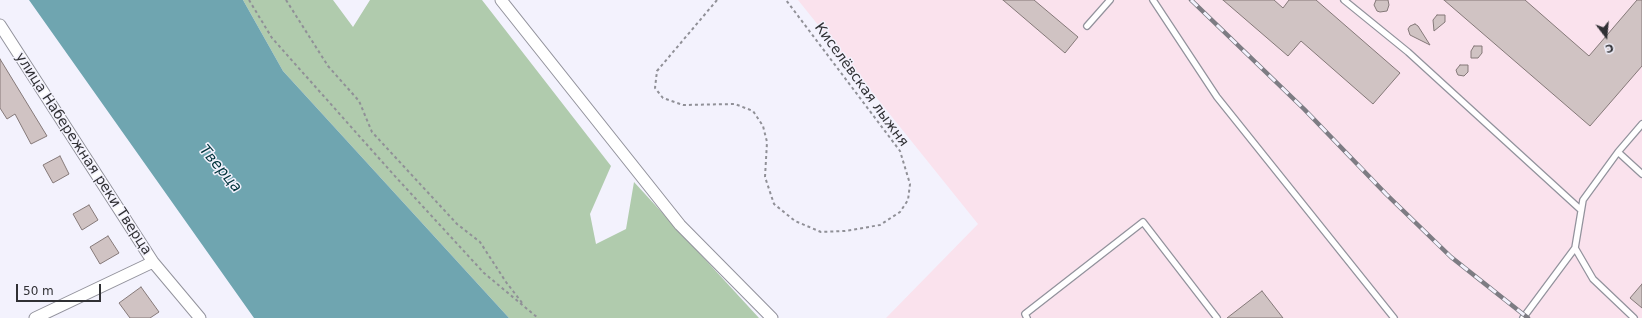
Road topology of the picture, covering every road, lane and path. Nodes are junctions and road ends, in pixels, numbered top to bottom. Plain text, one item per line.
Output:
1 (249, 0) edge
2 (286, 0) edge
3 (501, 0) edge
4 (717, 0) edge
5 (786, 0) edge
6 (1110, 0) edge
7 (1153, 0) edge
8 (1344, 0) edge
9 (0, 25) edge
10 (1087, 26) dead end
11 (1642, 124) edge
12 (1618, 152) junction
13 (1642, 174) edge
14 (1581, 210) junction
15 (1575, 248) junction
16 (153, 262) junction
17 (526, 308) junction
18 (58, 313) edge
19 (35, 318) edge
20 (200, 318) edge
21 (538, 318) edge
22 (772, 318) edge
23 (1027, 318) edge
24 (1217, 318) edge
25 (1394, 318) edge
26 (1523, 318) edge
27 (1634, 318) edge

1 - 17 path
2 - 17 path
3 - 22 street
4 - 5 path, Киселёвская лыжня
6 - 10 lane
7 - 25 lane
8 - 14 lane
9 - 16 street, улица Набережная реки Тверца
11 - 12 lane
12 - 13 lane
12 - 14 lane
14 - 15 lane
15 - 26 lane
15 - 27 lane
16 - 18 street
16 - 20 street, улица Набережная реки Тверца
17 - 21 path
18 - 19 street
23 - 24 lane

